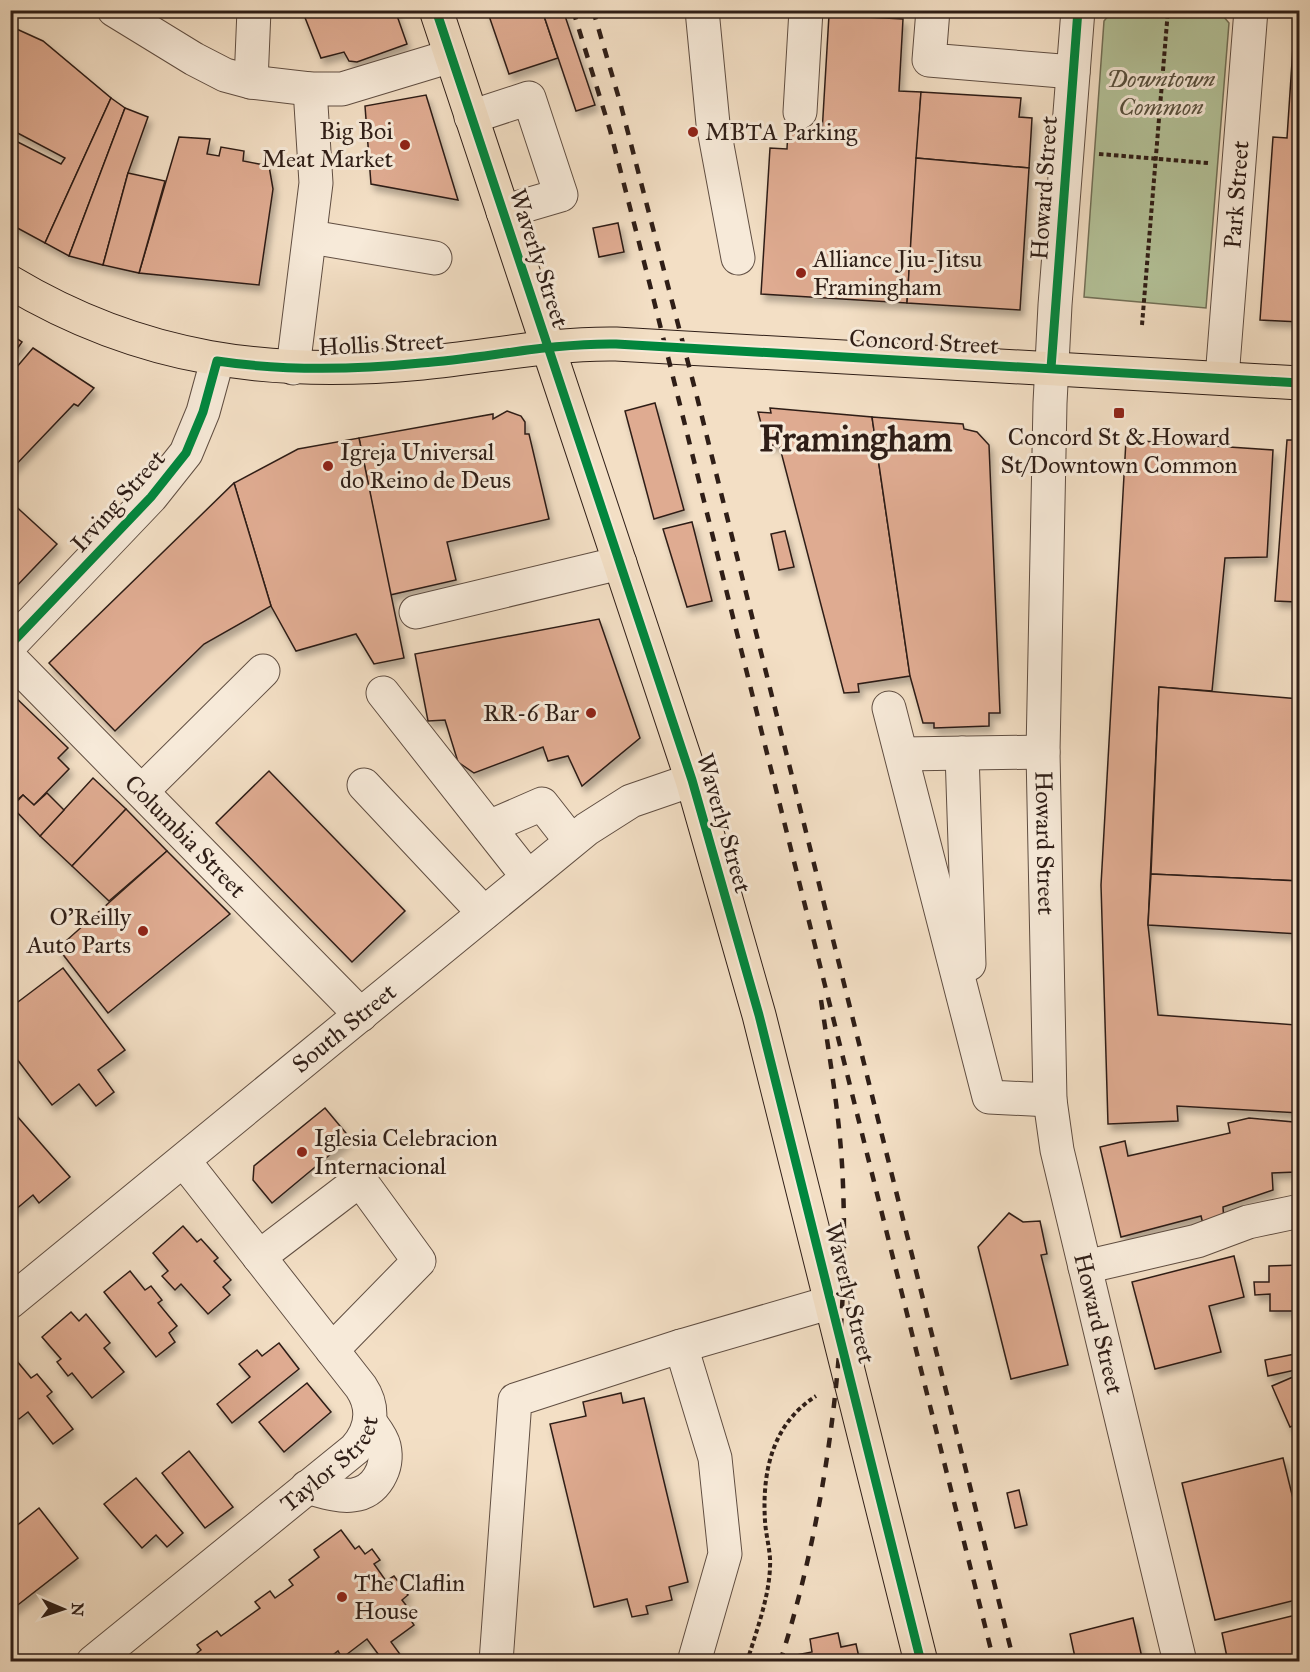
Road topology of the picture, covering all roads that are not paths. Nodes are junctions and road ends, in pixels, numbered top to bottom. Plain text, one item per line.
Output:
1 (114, 10) edge
2 (254, 10) edge
3 (436, 10) edge
4 (702, 10) edge
5 (806, 10) edge
6 (933, 10) edge
7 (1078, 10) edge
8 (1251, 10) edge
9 (451, 56) junction
10 (1073, 72) junction
11 (251, 82) junction
12 (310, 89) junction
13 (800, 112) dead end
14 (471, 117) junction
15 (503, 212) junction
16 (311, 237) junction
17 (435, 258) dead end
18 (738, 258) dead end
19 (10, 282) edge
20 (547, 346) junction
21 (217, 361) junction
22 (293, 368) junction
23 (1052, 368) junction
24 (1222, 378) junction
25 (1299, 383) edge
26 (620, 562) junction
27 (416, 612) dead end
28 (10, 645) edge
29 (10, 658) edge
30 (263, 671) dead end
31 (383, 693) dead end
32 (889, 708) dead end
33 (1043, 752) junction
34 (962, 753) junction
35 (902, 754) junction
36 (692, 780) junction
37 (364, 786) dead end
38 (142, 792) junction
39 (489, 827) junction
40 (571, 841) junction
41 (528, 876) junction
42 (484, 913) junction
43 (362, 1015) junction
44 (971, 1027) junction
45 (1050, 1100) junction
46 (184, 1161) junction
47 (1299, 1211) edge
48 (259, 1257) junction
49 (1085, 1267) junction
50 (10, 1302) edge
51 (832, 1302) junction
52 (681, 1346) junction
53 (332, 1350) junction
54 (93, 1662) edge
55 (496, 1662) edge
56 (694, 1662) edge
57 (921, 1662) edge
58 (1180, 1662) edge

1 - 11 street
2 - 11 street
3 - 9 main road, Waverly Street
4 - 18 street
5 - 13 street
6 - 10 street
7 - 10 street, Howard Street
8 - 24 street, Park Street
9 - 12 street
9 - 14 main road, Waverly Street
10 - 23 street, Howard Street
11 - 12 street
12 - 16 street
14 - 15 main road, Waverly Street
14 - 15 street
15 - 20 main road, Waverly Street
16 - 17 street
16 - 22 street
19 - 21 main road, Hollis Street
20 - 22 main road, Hollis Street
20 - 23 main road, Concord Street
20 - 26 main road, Waverly Street
21 - 22 main road, Hollis Street
21 - 28 street, Irving Street
23 - 24 main road, Concord Street
23 - 33 street, Howard Street
24 - 25 main road, Concord Street
26 - 27 street
26 - 36 main road, Waverly Street
29 - 38 street, Columbia Street
30 - 38 street
31 - 39 street
32 - 35 street
33 - 34 street
33 - 45 street, Howard Street
34 - 35 street
34 - 44 street
35 - 44 street
36 - 40 street, South Street
36 - 51 main road, Waverly Street
37 - 42 street
38 - 43 street, Columbia Street
39 - 40 street
39 - 41 street
40 - 41 street, South Street
41 - 42 street, South Street
42 - 43 street, South Street
43 - 46 street, South Street
44 - 45 street
45 - 49 street, Howard Street
46 - 48 street, Taylor Street
46 - 50 street, South Street
47 - 49 street
48 - 53 street, Taylor Street
48 - 53 street
49 - 58 street, Howard Street
51 - 52 street
51 - 57 main road, Waverly Street
52 - 55 street
52 - 56 street
53 - 54 street, Taylor Street

